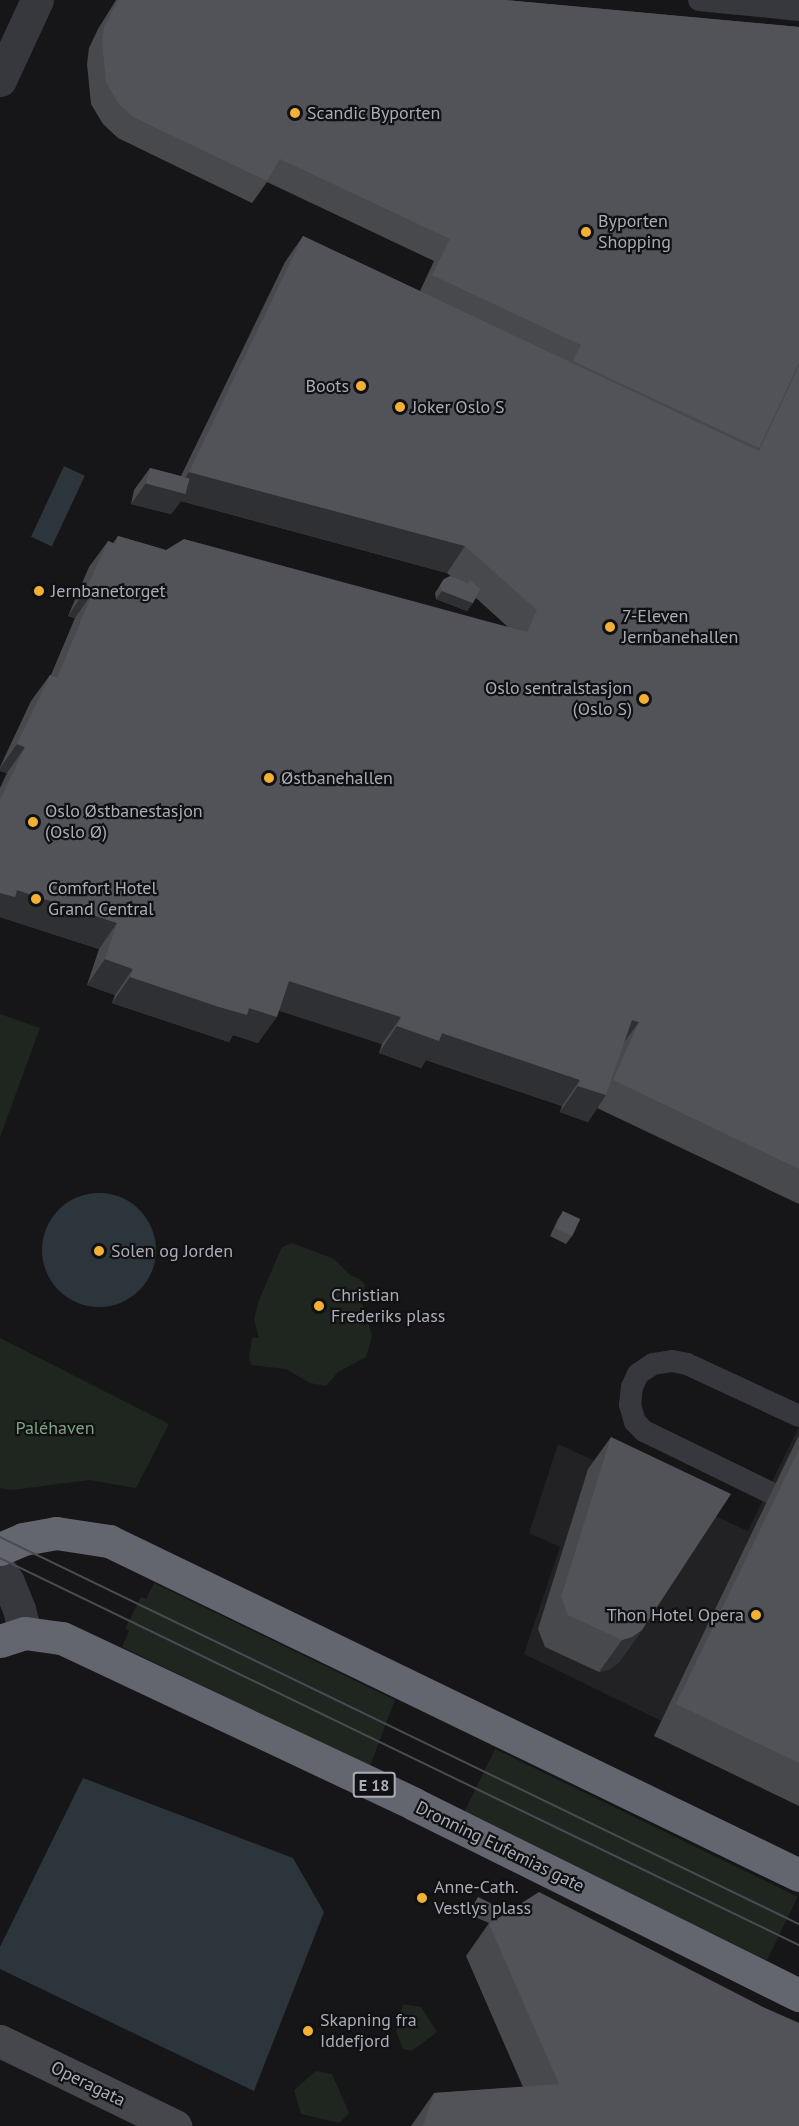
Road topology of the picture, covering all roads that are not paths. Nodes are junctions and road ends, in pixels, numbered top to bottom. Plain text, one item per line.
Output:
1 (37, 0) edge
2 (699, 0) edge
3 (799, 10) edge
4 (0, 80) edge
5 (799, 1416) edge
6 (771, 1493) dead end
7 (0, 1549) edge
8 (0, 1570) edge
9 (12, 1637) edge
10 (799, 1875) edge
11 (799, 1995) edge
12 (0, 2041) edge
13 (175, 2126) edge

1 - 4 street
2 - 3 lane
5 - 6 lane
7 - 10 highway
8 - 9 street
9 - 11 highway, Dronning Eufemias gate / E 18
12 - 13 main road, Operagata

